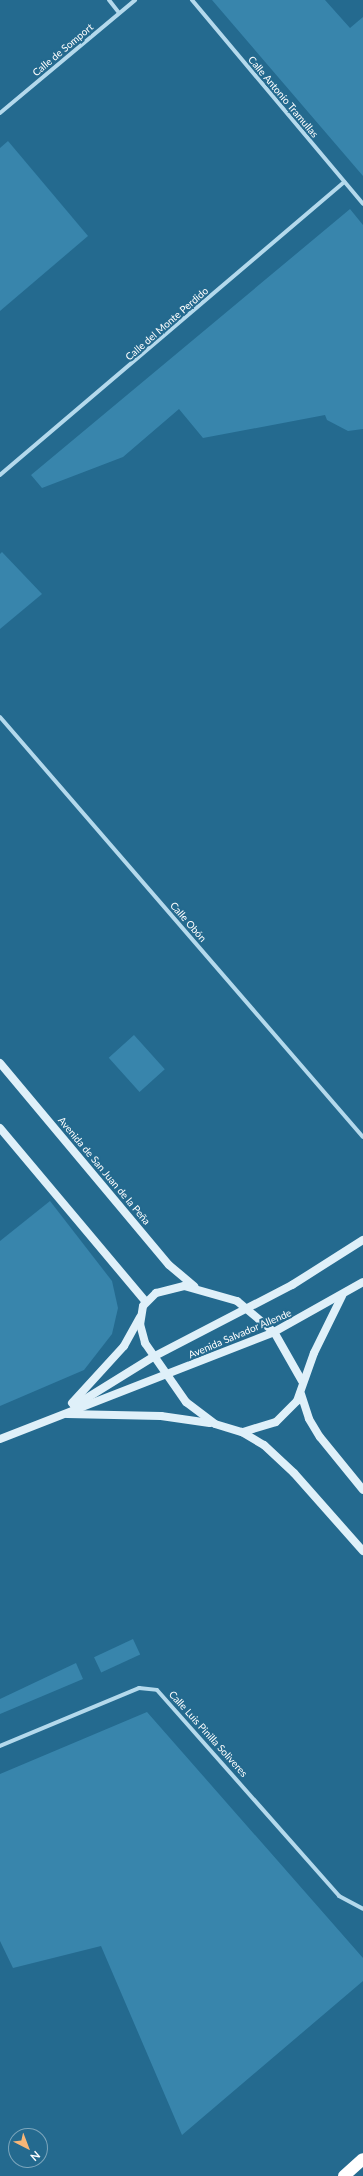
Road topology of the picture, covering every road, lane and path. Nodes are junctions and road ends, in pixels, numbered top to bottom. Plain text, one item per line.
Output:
1 (109, 0) edge
2 (135, 0) edge
3 (192, 0) edge
4 (119, 13) junction
5 (0, 113) edge
6 (344, 182) junction
7 (363, 204) edge
8 (0, 475) edge
9 (0, 717) edge
10 (0, 1063) edge
11 (0, 1128) edge
12 (363, 1137) edge
13 (363, 1240) edge
14 (363, 1282) edge
15 (196, 1287) junction
16 (342, 1295) junction
17 (145, 1301) junction
18 (249, 1308) junction
19 (140, 1316) junction
20 (274, 1332) junction
21 (153, 1357) junction
22 (165, 1376) junction
23 (302, 1381) junction
24 (302, 1394) junction
25 (62, 1414) junction
26 (215, 1424) junction
27 (242, 1432) junction
28 (0, 1439) edge
29 (363, 1490) edge
30 (363, 1551) edge
31 (0, 1746) edge
32 (363, 1908) edge
33 (363, 2159) edge
34 (344, 2176) edge

1 - 4 street
2 - 4 street, Calle de Somport
3 - 6 street, Calle Antonio Tramullas
4 - 5 street, Calle de Somport
6 - 7 street, Calle Antonio Tramullas
6 - 8 street, Calle del Monte Perdido
9 - 12 street, Calle Obón
10 - 15 main road, Avenida de San Juan de la Peña
11 - 17 main road
13 - 18 main road, Avenida Salvador Allende
14 - 16 main road, Avenida Salvador Allende
15 - 17 main road, Avenida de San Juan de la Peña
15 - 18 main road, Avenida de San Juan de la Peña
16 - 20 main road, Avenida Salvador Allende
16 - 23 main road
17 - 19 main road
18 - 20 main road, Avenida de San Juan de la Peña
18 - 21 main road, Avenida Salvador Allende
19 - 21 main road
19 - 25 main road
20 - 22 main road, Avenida Salvador Allende
20 - 23 main road, Avenida de San Juan de la Peña
21 - 22 main road
21 - 25 main road, Avenida Salvador Allende
22 - 25 main road, Avenida Salvador Allende
22 - 26 main road
23 - 24 main road
24 - 27 main road
24 - 29 main road
25 - 26 main road
25 - 28 main road
26 - 27 main road
27 - 30 main road
31 - 32 street, Calle Luis Pinilla Soliveres
33 - 34 highway

